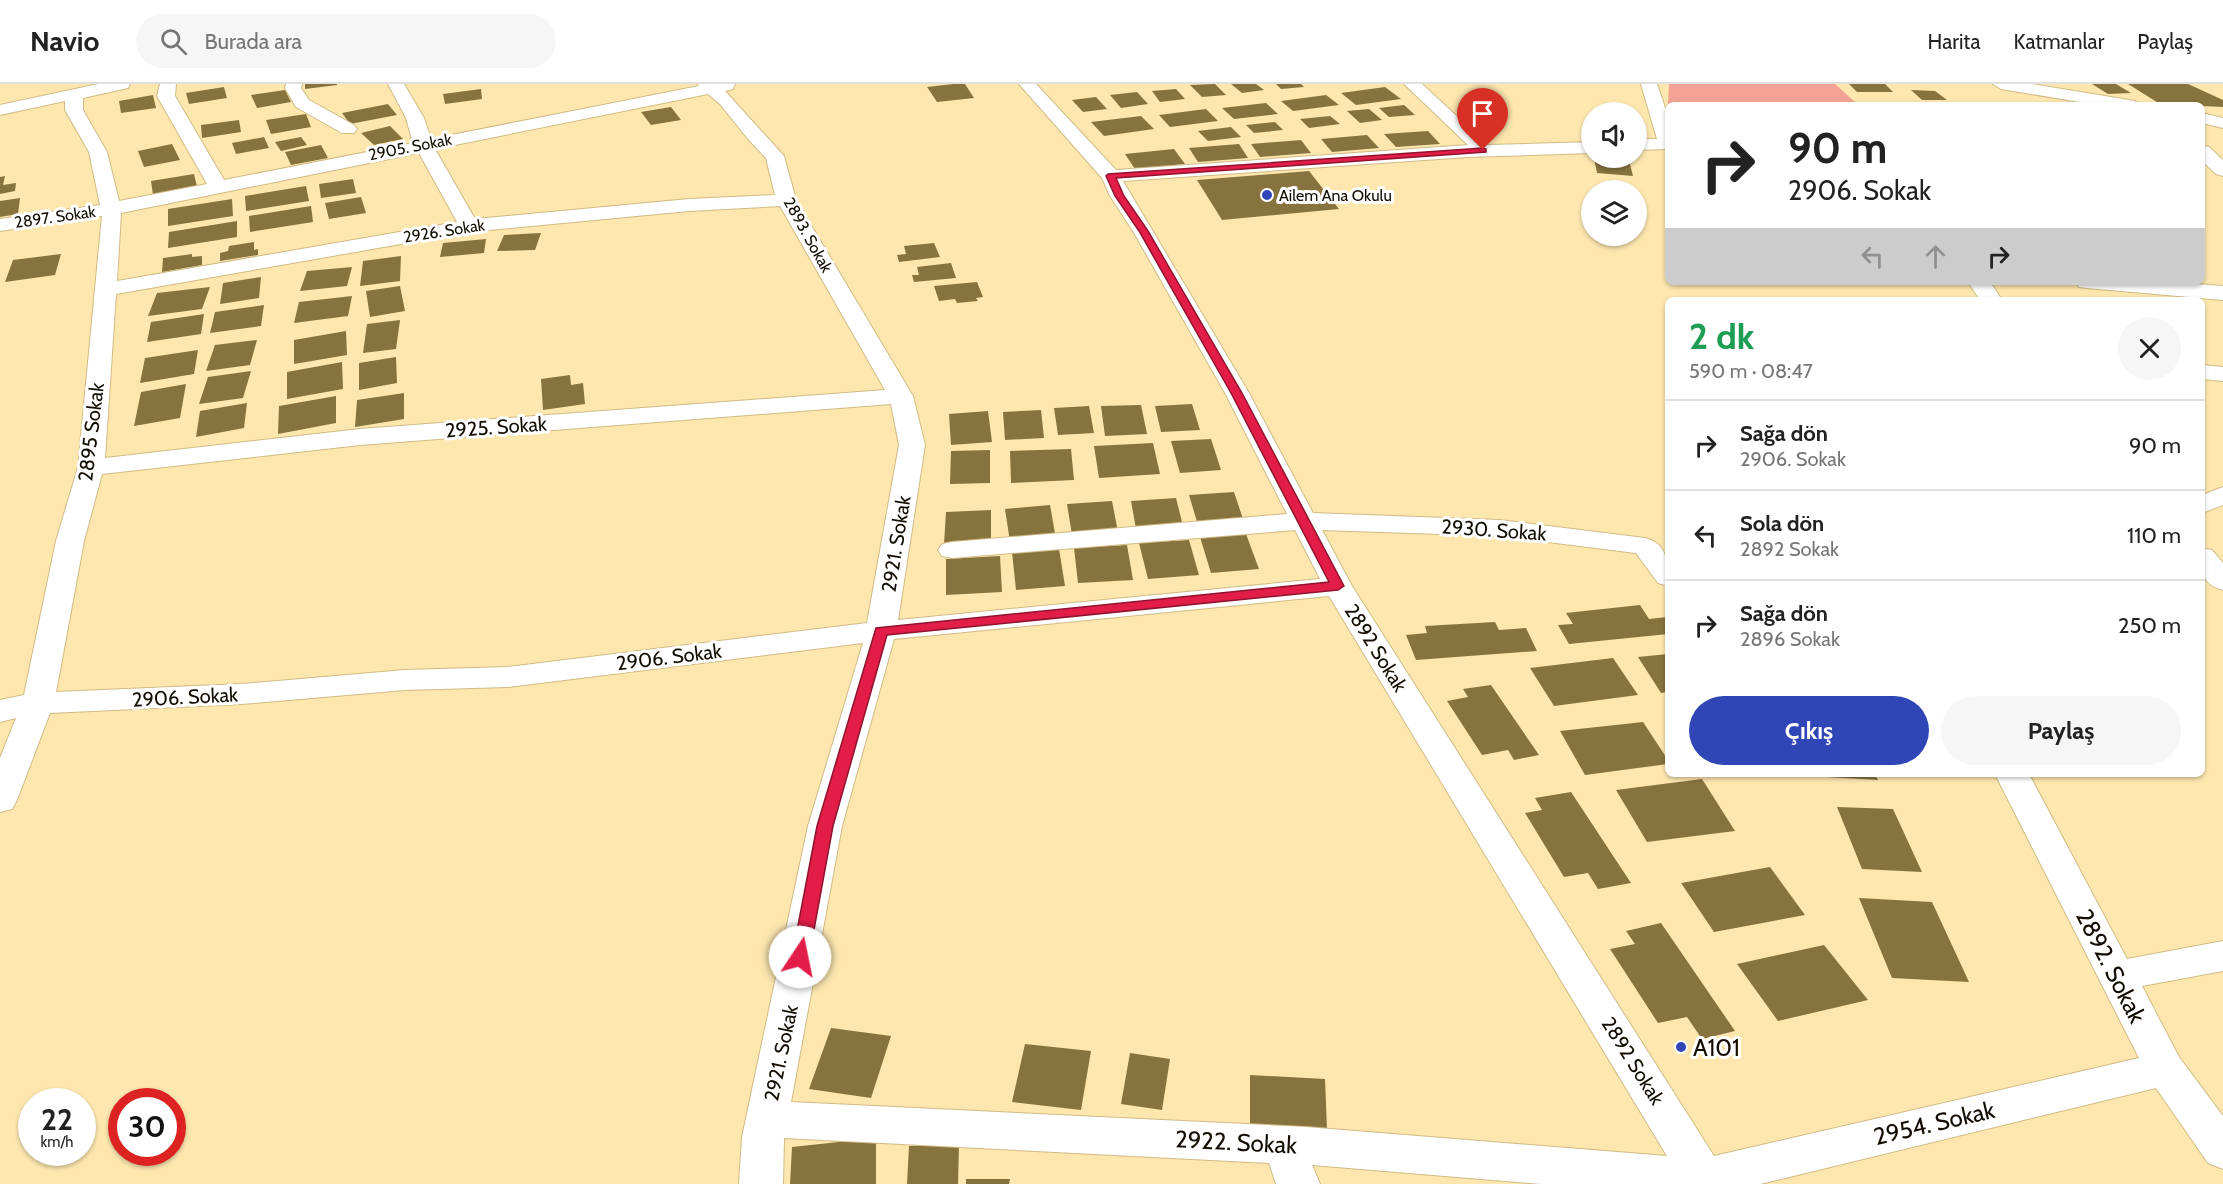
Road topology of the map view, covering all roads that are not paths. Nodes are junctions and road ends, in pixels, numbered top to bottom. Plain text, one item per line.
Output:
1 (122, 84) edge
2 (168, 84) edge
3 (294, 84) edge
4 (396, 84) edge
5 (733, 84) edge
6 (1027, 84) edge
7 (1412, 84) edge
8 (1649, 84) edge
9 (2001, 84) edge
10 (708, 86) edge
11 (79, 90) edge
12 (2111, 102) edge
13 (0, 110) edge
14 (348, 129) dead end
15 (1665, 135) edge
16 (423, 144) junction
17 (1665, 144) edge
18 (1647, 145) edge
19 (1581, 147) edge
20 (1483, 150) junction
21 (2205, 153) edge
22 (2205, 170) edge
23 (2223, 170) edge
24 (1111, 176) junction
25 (218, 186) junction
26 (786, 200) junction
27 (111, 209) junction
28 (0, 225) edge
29 (469, 226) junction
30 (2154, 285) edge
31 (2176, 286) edge
32 (105, 290) junction
33 (2223, 293) edge
34 (2205, 372) edge
35 (2223, 374) edge
36 (901, 396) junction
37 (92, 467) junction
38 (2223, 495) edge
39 (2205, 504) edge
40 (1304, 521) junction
41 (952, 550) dead end
42 (2205, 560) edge
43 (1665, 573) edge
44 (2223, 581) edge
45 (1338, 586) junction
46 (881, 631) junction
47 (38, 703) junction
48 (0, 711) edge
49 (2014, 777) edge
50 (0, 800) edge
51 (2223, 956) edge
52 (2116, 976) junction
53 (2164, 1070) junction
54 (767, 1119) junction
55 (2223, 1150) edge
56 (1302, 1165) edge
57 (1706, 1181) edge
58 (761, 1184) edge

1 - 11 street
2 - 25 street
3 - 14 street
4 - 16 street
5 - 10 street, 2905. Sokak
6 - 24 street, 2892 Sokak
7 - 20 street
8 - 15 street
9 - 12 street
10 - 16 street, 2905. Sokak
10 - 26 street, 2893. Sokak
11 - 13 street
11 - 27 street, 2895 Sokak
16 - 25 street, 2905. Sokak
16 - 29 street
17 - 18 street
19 - 20 street
20 - 24 street
21 - 23 street
22 - 23 street
24 - 40 street, 2892 Sokak
25 - 27 street, 2905. Sokak
26 - 29 street, 2926. Sokak
26 - 36 street, 2893. Sokak
27 - 28 street, 2897. Sokak
27 - 32 street, 2895 Sokak
29 - 32 street, 2926. Sokak
30 - 31 street
31 - 33 street
32 - 37 street, 2895 Sokak
34 - 35 street
36 - 37 street, 2925. Sokak
36 - 46 street, 2921. Sokak
37 - 47 street, 2895 Sokak
38 - 39 street
40 - 41 street, 2930. Sokak
40 - 43 street, 2930. Sokak
40 - 45 street, 2892 Sokak
42 - 44 street
45 - 46 street, 2906. Sokak
45 - 57 street, 2892 Sokak
46 - 47 street, 2906. Sokak
46 - 54 street, 2921. Sokak
47 - 48 street, 2906. Sokak
47 - 50 street, 2895 Sokak
49 - 52 street, 2892. Sokak
51 - 52 street
52 - 53 street, 2892. Sokak
53 - 55 street, 2892. Sokak
53 - 57 street, 2954. Sokak
54 - 56 street, 2922. Sokak
54 - 58 street, 2921. Sokak
56 - 57 street, 2922. Sokak

